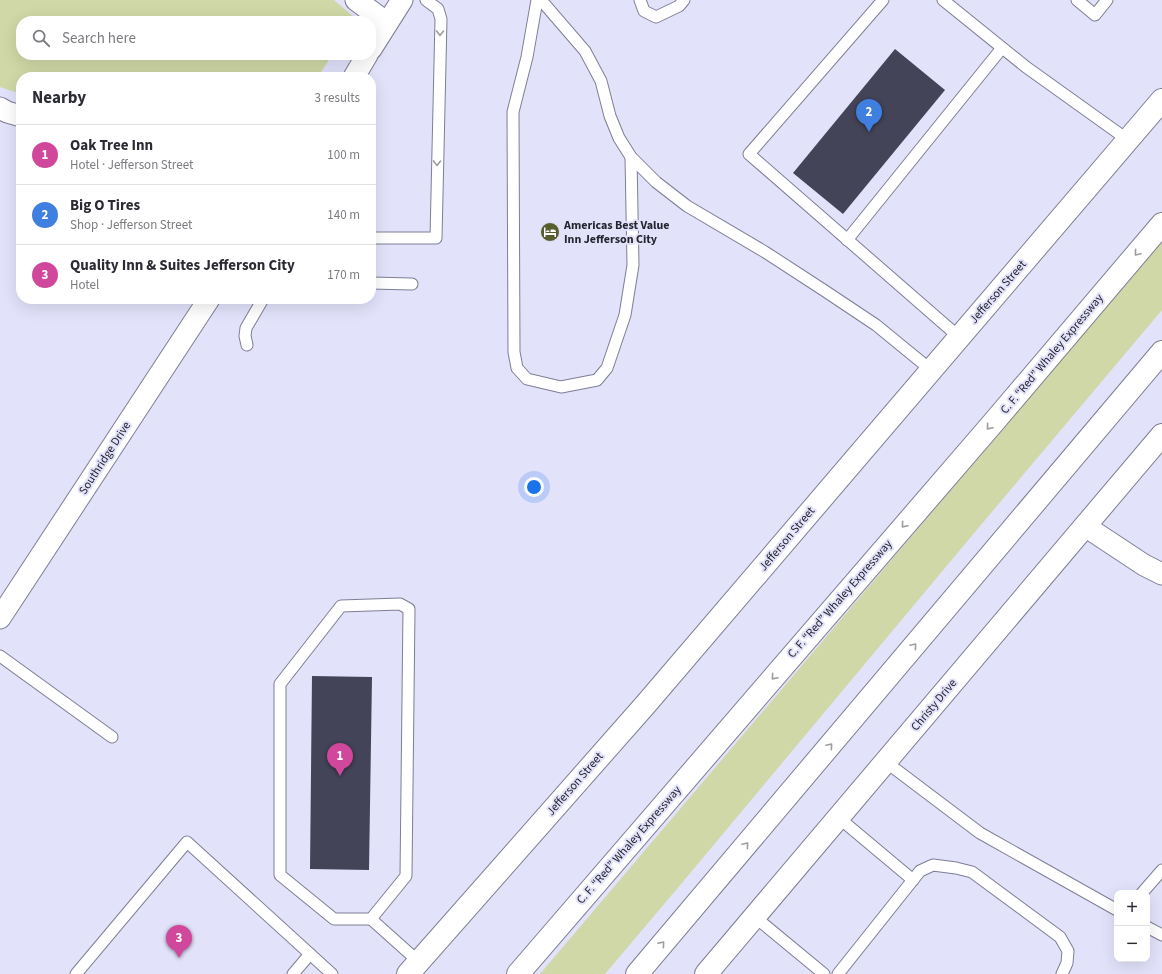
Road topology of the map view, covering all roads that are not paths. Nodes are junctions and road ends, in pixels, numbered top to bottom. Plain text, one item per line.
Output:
1 (356, 0) edge
2 (402, 0) edge
3 (426, 0) edge
4 (537, 0) edge
5 (541, 0) edge
6 (640, 0) edge
7 (684, 0) edge
8 (883, 0) edge
9 (943, 0) edge
10 (1078, 0) edge
11 (1107, 0) edge
12 (387, 23) junction
13 (376, 41) edge
14 (1002, 48) junction
15 (364, 60) edge
16 (357, 72) edge
17 (1162, 100) edge
18 (0, 108) edge
19 (16, 115) edge
20 (1128, 140) junction
21 (631, 157) junction
22 (1162, 224) edge
23 (376, 238) edge
24 (847, 240) junction
25 (376, 283) edge
26 (412, 284) dead end
27 (206, 304) edge
28 (260, 304) edge
29 (959, 337) junction
30 (247, 345) dead end
31 (1162, 352) edge
32 (931, 370) junction
33 (1162, 435) edge
34 (1085, 526) junction
35 (1162, 574) edge
36 (0, 618) edge
37 (0, 656) edge
38 (112, 737) dead end
39 (886, 762) junction
40 (839, 818) junction
41 (1162, 870) edge
42 (912, 880) junction
43 (1145, 890) edge
44 (1114, 908) edge
45 (755, 917) junction
46 (371, 919) junction
47 (1150, 929) edge
48 (1162, 935) edge
49 (310, 954) junction
50 (414, 968) edge
51 (76, 974) edge
52 (293, 974) edge
53 (332, 974) edge
54 (518, 974) edge
55 (637, 974) edge
56 (706, 974) edge
57 (824, 974) edge
58 (838, 974) edge
59 (1062, 974) edge

1 - 12 street
2 - 12 street
3 -> 23 lane
4 - 21 lane
5 - 21 lane
6 - 7 lane
8 - 24 lane
9 - 14 lane
10 - 11 lane
12 - 13 street
14 - 20 lane
14 - 24 lane
15 - 16 street
17 - 20 main road, Jefferson Street
18 - 19 street
20 - 29 main road, Jefferson Street
21 - 32 lane
22 -> 54 main road, C. F. “Red” Whaley Expressway
24 - 29 lane
25 - 26 lane
27 - 36 street, Southridge Drive
28 - 30 lane
29 - 32 main road, Jefferson Street
55 -> 31 main road
32 - 50 main road, Jefferson Street
33 - 34 main road, Christy Drive
34 - 35 street
34 - 39 main road, Christy Drive
37 - 38 lane
39 - 40 main road, Christy Drive
39 - 44 lane
40 - 42 lane
40 - 45 main road, Christy Drive
41 - 43 lane
42 - 58 lane
42 - 59 lane
45 - 56 main road, Christy Drive
45 - 57 lane
46 - 46 lane
46 - 50 lane
47 - 48 lane
49 - 51 lane
49 - 52 lane
49 - 53 lane

